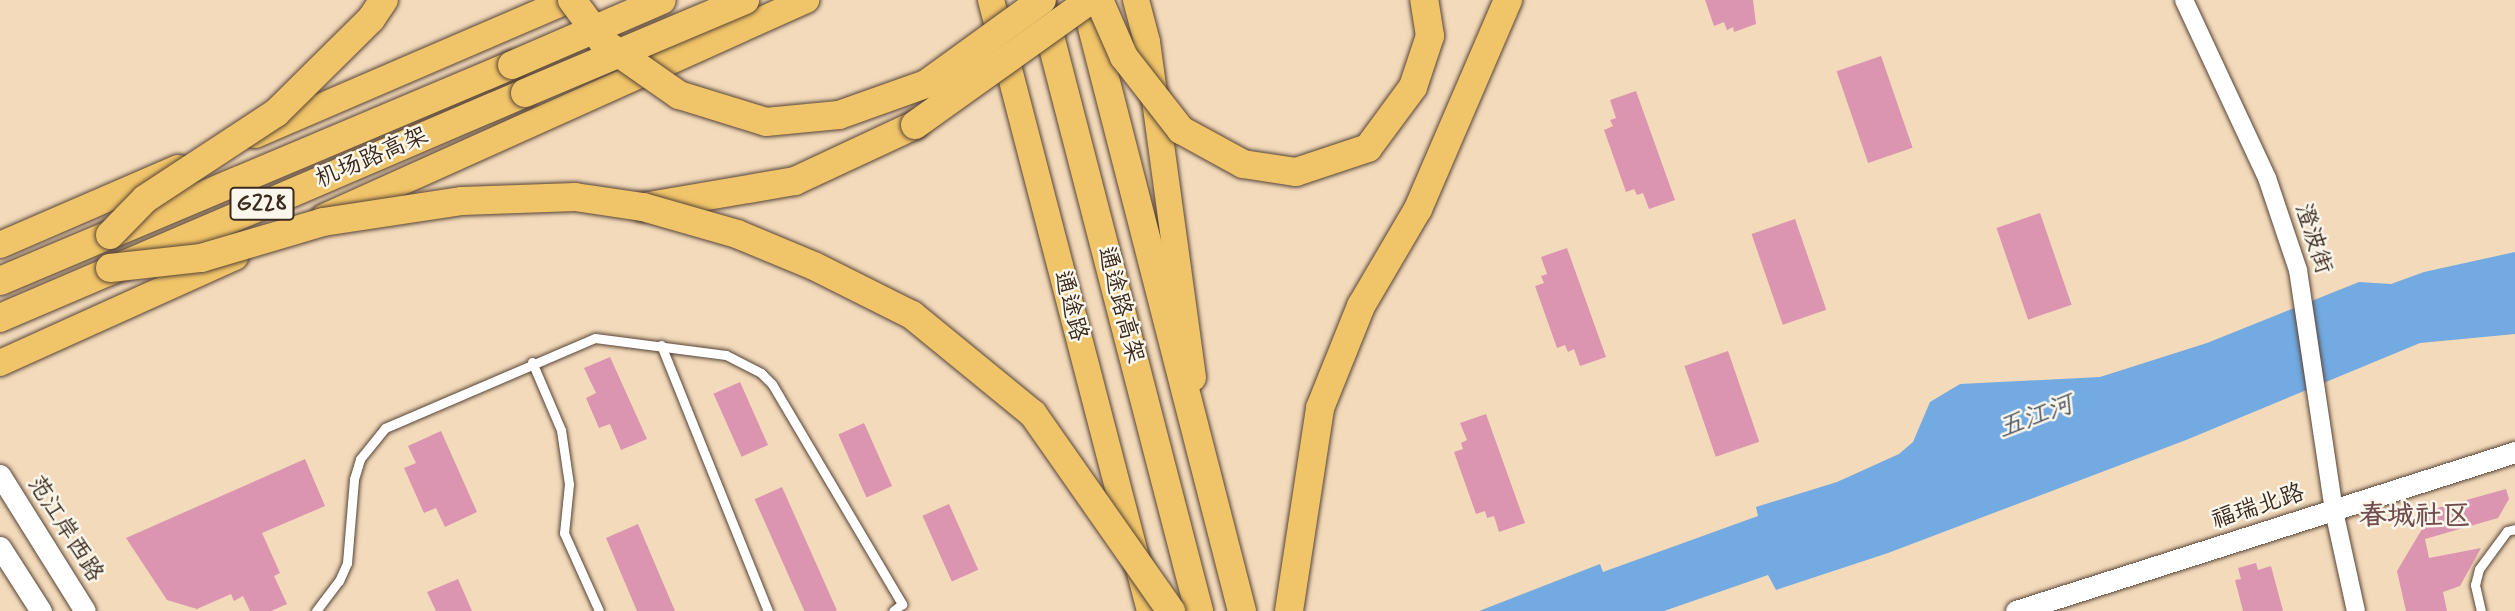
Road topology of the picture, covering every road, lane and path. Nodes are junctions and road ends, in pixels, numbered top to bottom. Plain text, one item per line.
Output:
1 (384, 0) edge
2 (571, 0) edge
3 (662, 0) edge
4 (745, 0) edge
5 (806, 0) edge
6 (991, 0) edge
7 (1041, 0) edge
8 (1087, 0) edge
9 (1098, 0) edge
10 (1136, 0) edge
11 (1424, 0) edge
12 (1488, 0) edge
13 (1508, 0) edge
14 (2184, 0) edge
15 (640, 6) edge
16 (643, 207) junction
17 (110, 235) junction
18 (0, 245) edge
19 (110, 268) junction
20 (0, 281) edge
21 (1361, 306) junction
22 (0, 318) edge
23 (662, 345) junction
24 (532, 362) junction
25 (0, 363) edge
26 (1193, 383) junction
27 (2515, 452) edge
28 (0, 475) edge
29 (2334, 510) junction
30 (2515, 529) edge
31 (0, 547) edge
32 (41, 611) edge
33 (85, 611) edge
34 (316, 611) edge
35 (599, 611) edge
36 (768, 611) edge
37 (893, 611) edge
38 (1150, 611) edge
39 (1171, 611) edge
40 (1199, 611) edge
41 (1242, 611) edge
42 (1249, 611) edge
43 (1289, 611) edge
44 (2016, 611) edge
45 (2356, 611) edge
46 (2481, 611) edge

1 - 17 highway, bridge
2 - 7 highway, bridge
2 - 18 main road
3 - 15 highway, 机场路高架 / G228, bridge
4 - 19 highway, 机场路高架 / G228, bridge
5 - 25 main road
6 - 38 main road, 通途路
7 - 40 highway, 通途路高架, bridge
8 - 16 highway, bridge
8 - 41 highway, 通途路高架
9 - 11 highway, bridge
9 - 26 main road
10 - 26 main road
12 - 21 highway
13 - 21 highway
14 - 29 street, 澄波街
15 - 17 highway, 机场路高架 / G228, bridge
16 - 19 highway, bridge
16 - 39 highway, bridge
17 - 20 highway, 机场路高架 / G228
19 - 22 highway, 机场路高架 / G228
21 - 43 highway
23 - 24 lane
23 - 36 lane
23 - 37 lane
24 - 34 lane
24 - 35 lane
26 - 42 main road
27 - 29 street, 福瑞北路
28 - 33 street, 范江岸西路
29 - 44 street, 福瑞北路
29 - 45 street, 澄波街
30 - 46 lane
31 - 32 street

